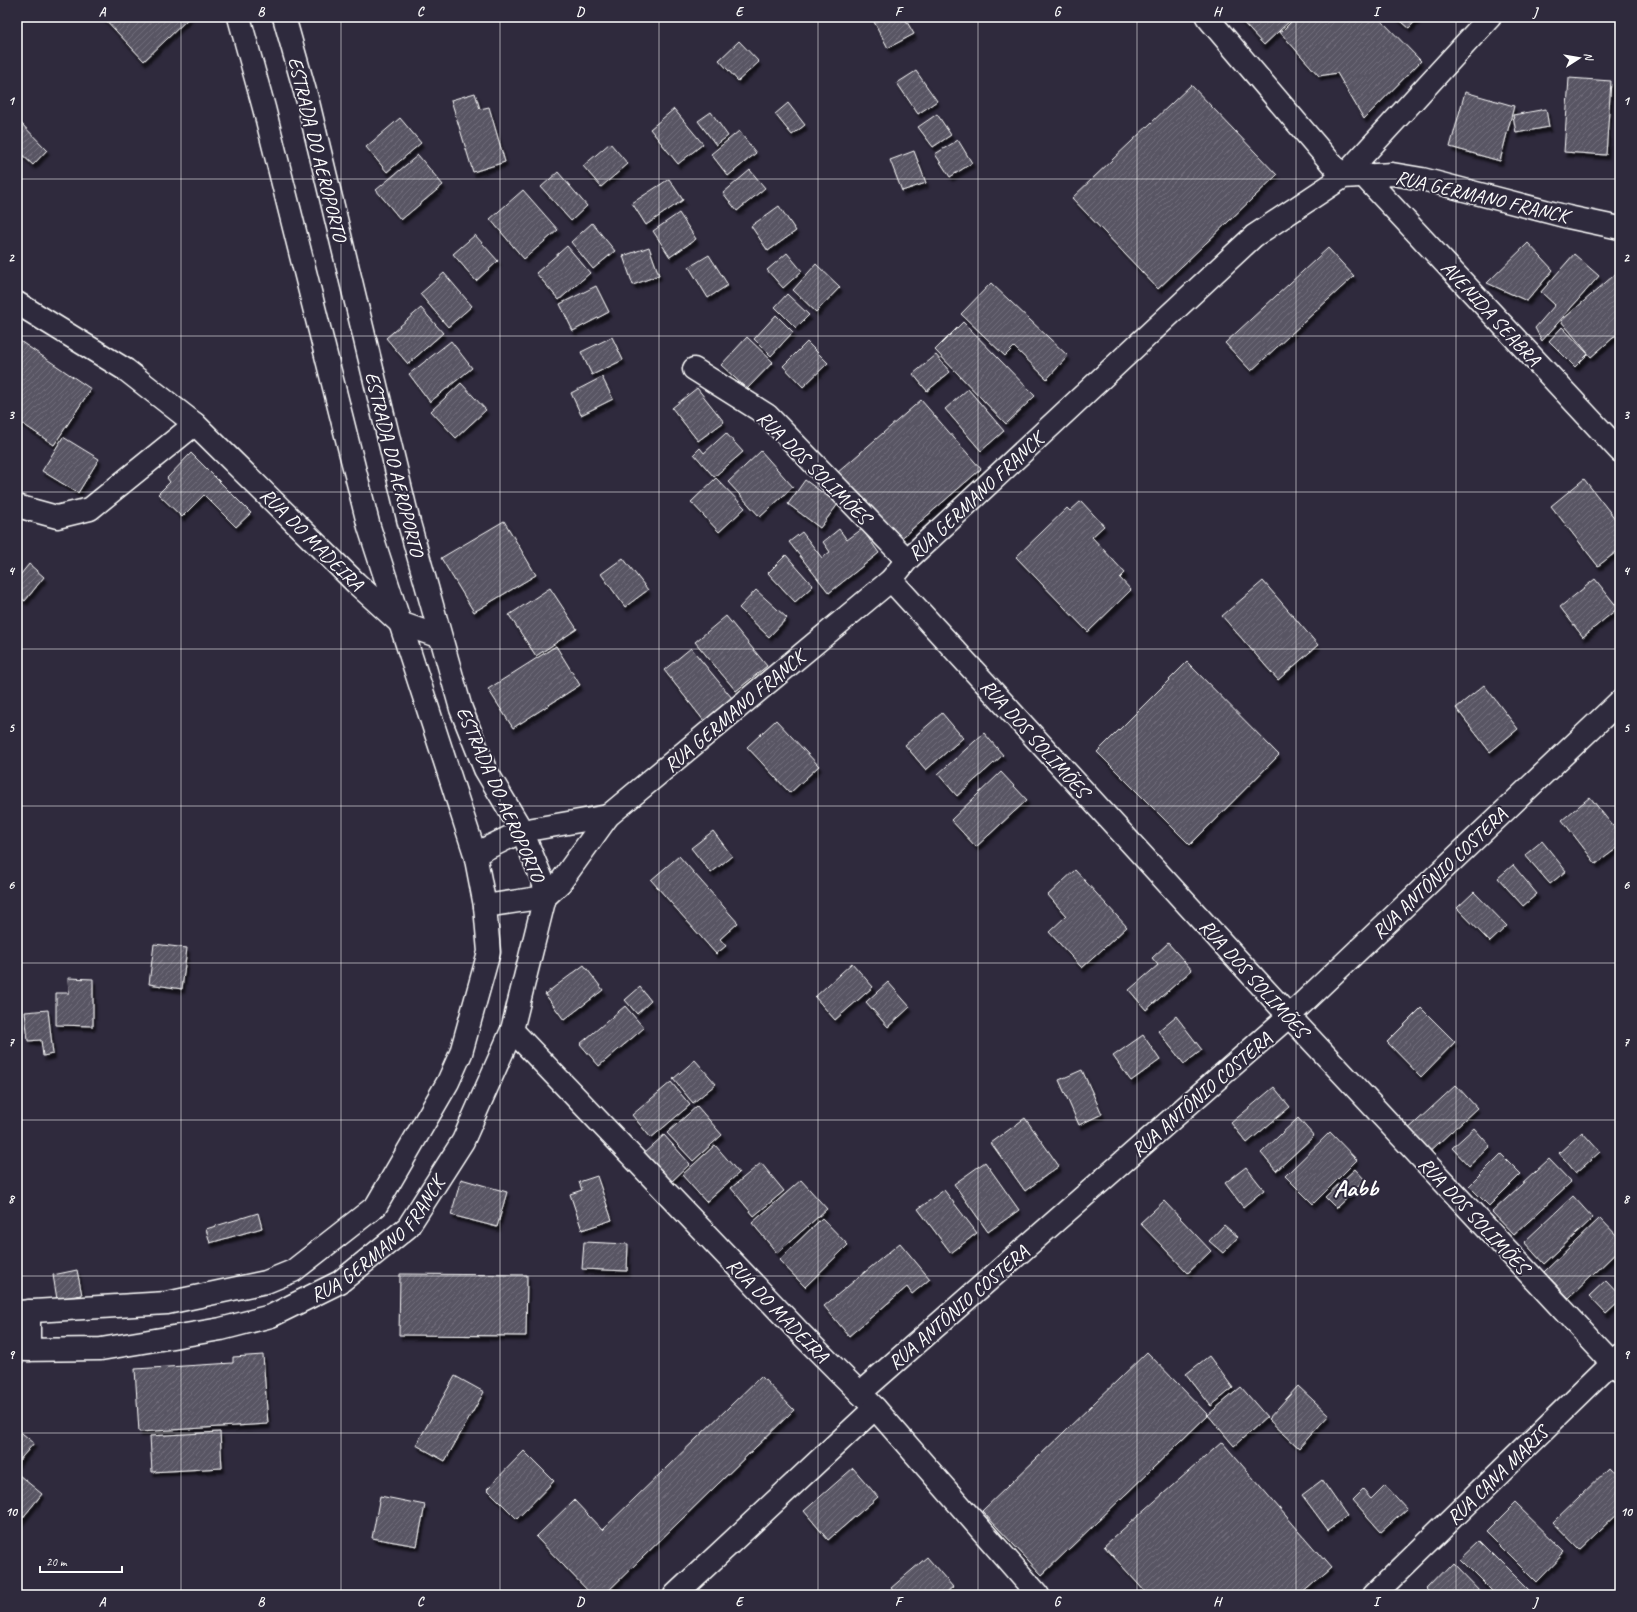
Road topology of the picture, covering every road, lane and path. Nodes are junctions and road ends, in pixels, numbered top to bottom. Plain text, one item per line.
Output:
1 (239, 17) edge
2 (284, 17) edge
3 (1206, 17) edge
4 (1490, 17) edge
5 (1352, 175) junction
6 (1620, 228) edge
7 (17, 303) edge
8 (694, 369) dead end
9 (195, 424) junction
10 (1620, 451) edge
11 (17, 506) edge
12 (907, 560) junction
13 (891, 580) junction
14 (400, 623) junction
15 (440, 637) junction
16 (1620, 701) edge
17 (608, 816) junction
18 (522, 831) junction
19 (475, 854) junction
20 (545, 897) junction
21 (485, 906) junction
22 (1289, 1016) junction
23 (512, 1030) junction
24 (23, 1312) edge
25 (23, 1350) edge
26 (1617, 1363) edge
27 (867, 1401) junction
28 (675, 1595) edge
29 (1038, 1595) edge
30 (1374, 1595) edge

1 - 14 street, ESTRADA DO AEROPORTO
2 - 15 street, ESTRADA DO AEROPORTO
3 - 5 street, AVENIDA SEABRA
4 - 5 street, RUA GERMANO FRANCK
5 - 6 street, RUA GERMANO FRANCK
5 - 10 street, AVENIDA SEABRA
5 - 12 street, RUA GERMANO FRANCK
7 - 9 street, RUA DO MADEIRA
8 - 12 street, RUA DOS SOLIMÕES
9 - 11 street
9 - 14 street, RUA DO MADEIRA
12 - 13 street, RUA GERMANO FRANCK
13 - 17 street, RUA GERMANO FRANCK
13 - 22 street, RUA DOS SOLIMÕES
14 - 15 street, RUA DO MADEIRA
14 - 19 street, ESTRADA DO AEROPORTO
15 - 18 street, ESTRADA DO AEROPORTO
16 - 22 street, RUA ANTÔNIO COSTERA
17 - 18 street, RUA GERMANO FRANCK
17 - 20 street, RUA GERMANO FRANCK
18 - 19 street, RUA GERMANO FRANCK
18 - 20 street, ESTRADA DO AEROPORTO
19 - 21 street, RUA GERMANO FRANCK
20 - 21 street
20 - 23 street, RUA GERMANO FRANCK
21 - 24 street, RUA GERMANO FRANCK
22 - 26 street, RUA DOS SOLIMÕES
22 - 27 street, RUA ANTÔNIO COSTERA
23 - 25 street, RUA GERMANO FRANCK
23 - 27 street, RUA DO MADEIRA
24 - 25 street
26 - 30 street, RUA CANA MARIS
27 - 28 street, RUA ANTÔNIO COSTERA
27 - 29 street, RUA DO MADEIRA

